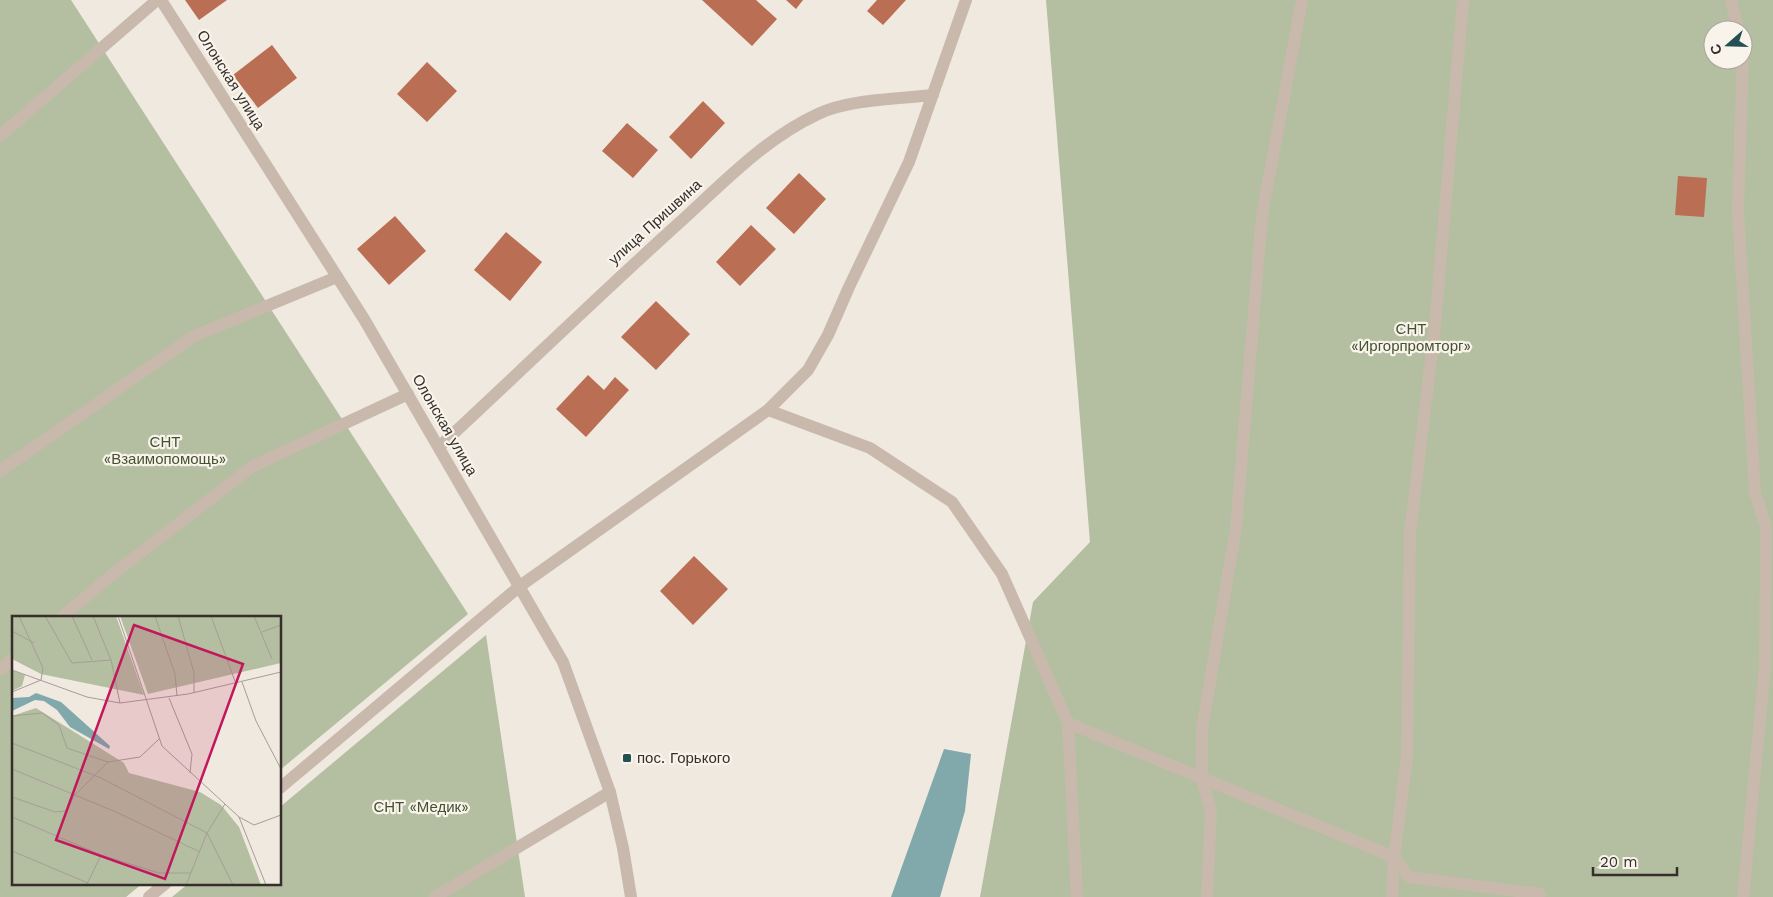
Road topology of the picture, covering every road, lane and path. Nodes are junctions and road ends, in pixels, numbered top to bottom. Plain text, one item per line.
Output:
1 (157, 0) edge
2 (161, 0) edge
3 (966, 0) edge
4 (1302, 0) edge
5 (1463, 0) edge
6 (1731, 0) edge
7 (1736, 20) edge
8 (1742, 70) edge
9 (933, 95) junction
10 (0, 136) edge
11 (337, 277) junction
12 (408, 394) junction
13 (768, 410) junction
14 (439, 447) junction
15 (0, 471) edge
16 (1770, 527) edge
17 (520, 586) junction
18 (63, 616) edge
19 (12, 660) edge
20 (0, 670) edge
21 (1068, 723) junction
22 (1202, 780) junction
23 (281, 787) edge
24 (610, 792) junction
25 (1394, 857) junction
26 (165, 884) edge
27 (1541, 896) edge
28 (149, 897) edge
29 (435, 897) edge
30 (631, 897) edge
31 (1077, 897) edge
32 (1207, 897) edge
33 (1392, 897) edge
34 (1743, 897) edge

1 - 10 street
2 - 11 street, Олонская улица
3 - 9 street
4 - 22 street
5 - 25 street
6 - 7 street
8 - 16 street
9 - 13 street
9 - 14 street, улица Пришвина
11 - 12 street, Олонская улица
11 - 15 street
12 - 14 street, Олонская улица
12 - 18 street
13 - 17 street
13 - 21 street
14 - 17 street, Олонская улица
16 - 34 street
17 - 23 street
17 - 24 street, Олонская улица
19 - 20 street
21 - 22 street
21 - 31 street
22 - 25 street
22 - 32 street
24 - 29 street
24 - 30 street, Олонская улица
25 - 27 street
25 - 33 street
26 - 28 street

